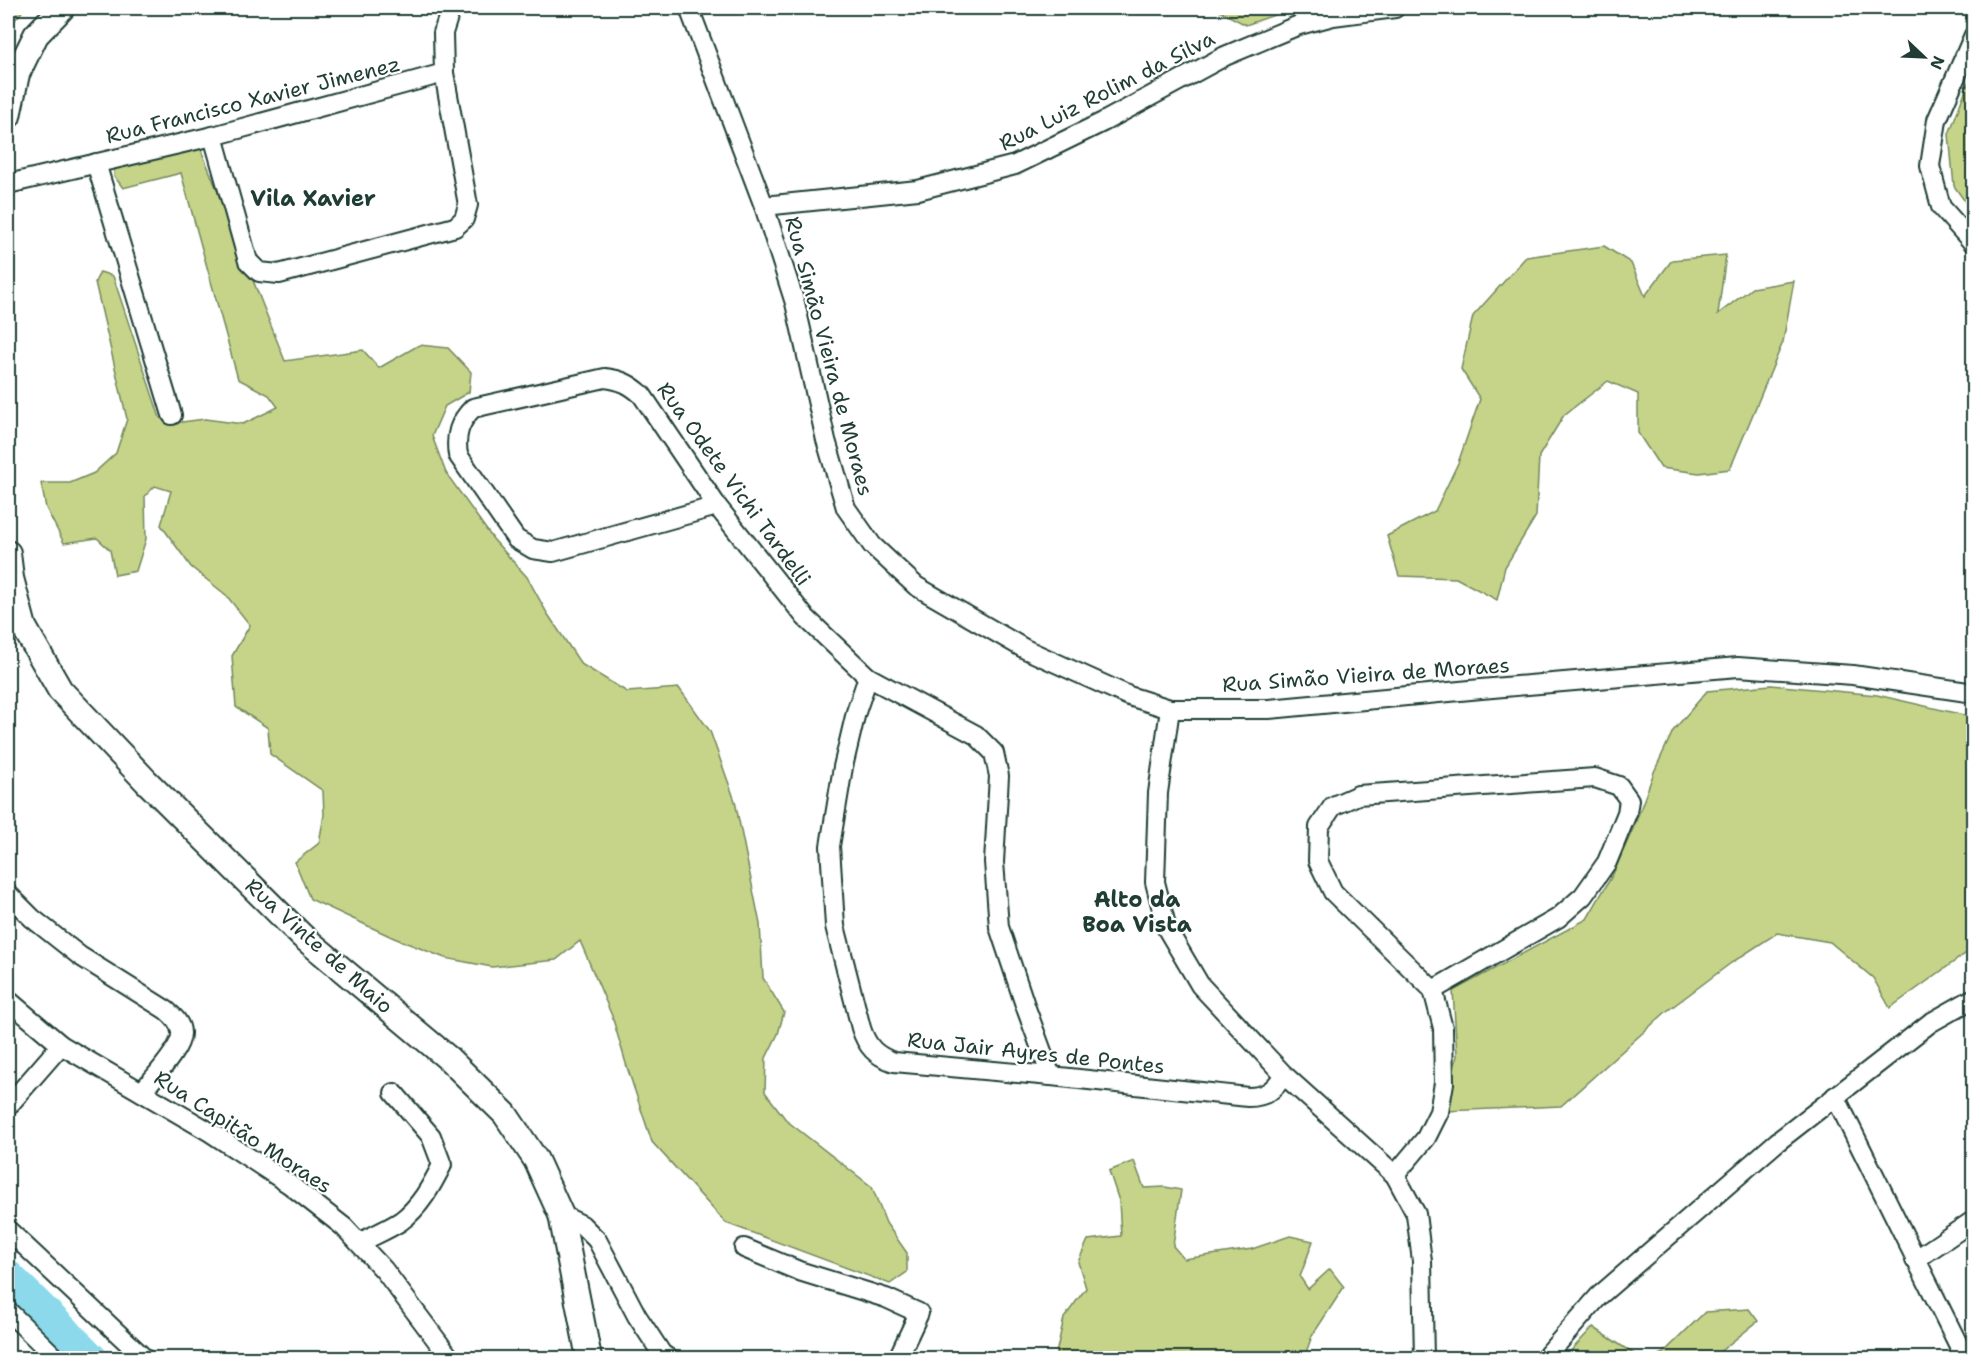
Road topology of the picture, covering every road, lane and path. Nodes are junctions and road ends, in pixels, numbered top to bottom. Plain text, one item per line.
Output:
1 (62, 8) edge
2 (451, 8) edge
3 (689, 8) edge
4 (1395, 8) edge
5 (1338, 12) edge
6 (1974, 35) edge
7 (444, 74) junction
8 (8, 116) edge
9 (213, 136) junction
10 (96, 163) junction
11 (8, 184) edge
12 (764, 206) junction
13 (1974, 244) edge
14 (172, 415) dead end
15 (717, 506) junction
16 (8, 553) edge
17 (868, 677) junction
18 (1974, 693) edge
19 (1170, 709) junction
20 (8, 894) edge
21 (1433, 990) junction
22 (1974, 999) edge
23 (8, 1000) edge
24 (61, 1045) junction
25 (1284, 1075) junction
26 (1051, 1076) junction
27 (142, 1092) junction
28 (394, 1093) dead end
29 (1835, 1096) junction
30 (8, 1106) edge
31 (1395, 1175) junction
32 (561, 1215) junction
33 (1974, 1220) edge
34 (8, 1230) edge
35 (359, 1243) junction
36 (744, 1248) dead end
37 (1915, 1260) junction
38 (8, 1311) edge
39 (56, 1359) edge
40 (144, 1359) edge
41 (450, 1359) edge
42 (589, 1359) edge
43 (668, 1359) edge
44 (898, 1359) edge
45 (1424, 1359) edge
46 (1545, 1359) edge
47 (1965, 1359) edge

1 - 8 main road
2 - 7 street
3 - 12 street, Rua Simão Vieira de Moraes
4 - 5 street, Rua Luiz Rolim da Silva
5 - 12 street, Rua Luiz Rolim da Silva
6 - 13 street
7 - 9 street, Rua Francisco Xavier Jimenez
7 - 9 street
9 - 10 street, Rua Francisco Xavier Jimenez
10 - 11 street, Rua Francisco Xavier Jimenez
10 - 14 street
12 - 19 street, Rua Simão Vieira de Moraes
15 - 15 street, Rua Odete Vichi Tardelli
15 - 17 street, Rua Odete Vichi Tardelli
16 - 32 main road, Rua Vinte de Maio
17 - 26 street, Rua Odete Vichi Tardelli
17 - 26 street, Rua Jair Ayres de Pontes
18 - 19 street, Rua Simão Vieira de Moraes
19 - 25 street
20 - 27 street
21 - 21 street
21 - 31 street
22 - 29 street
23 - 24 street, Rua Capitão Moraes
24 - 27 street, Rua Capitão Moraes
24 - 30 street
25 - 26 street, Rua Jair Ayres de Pontes
25 - 31 street
27 - 35 street, Rua Capitão Moraes
28 - 35 street
29 - 37 street
29 - 46 street
31 - 45 street
32 - 42 main road, Rua Vinte de Maio
32 - 43 street
33 - 37 street
34 - 40 street
35 - 41 street, Rua Capitão Moraes
36 - 44 street
37 - 47 street
38 - 39 street

